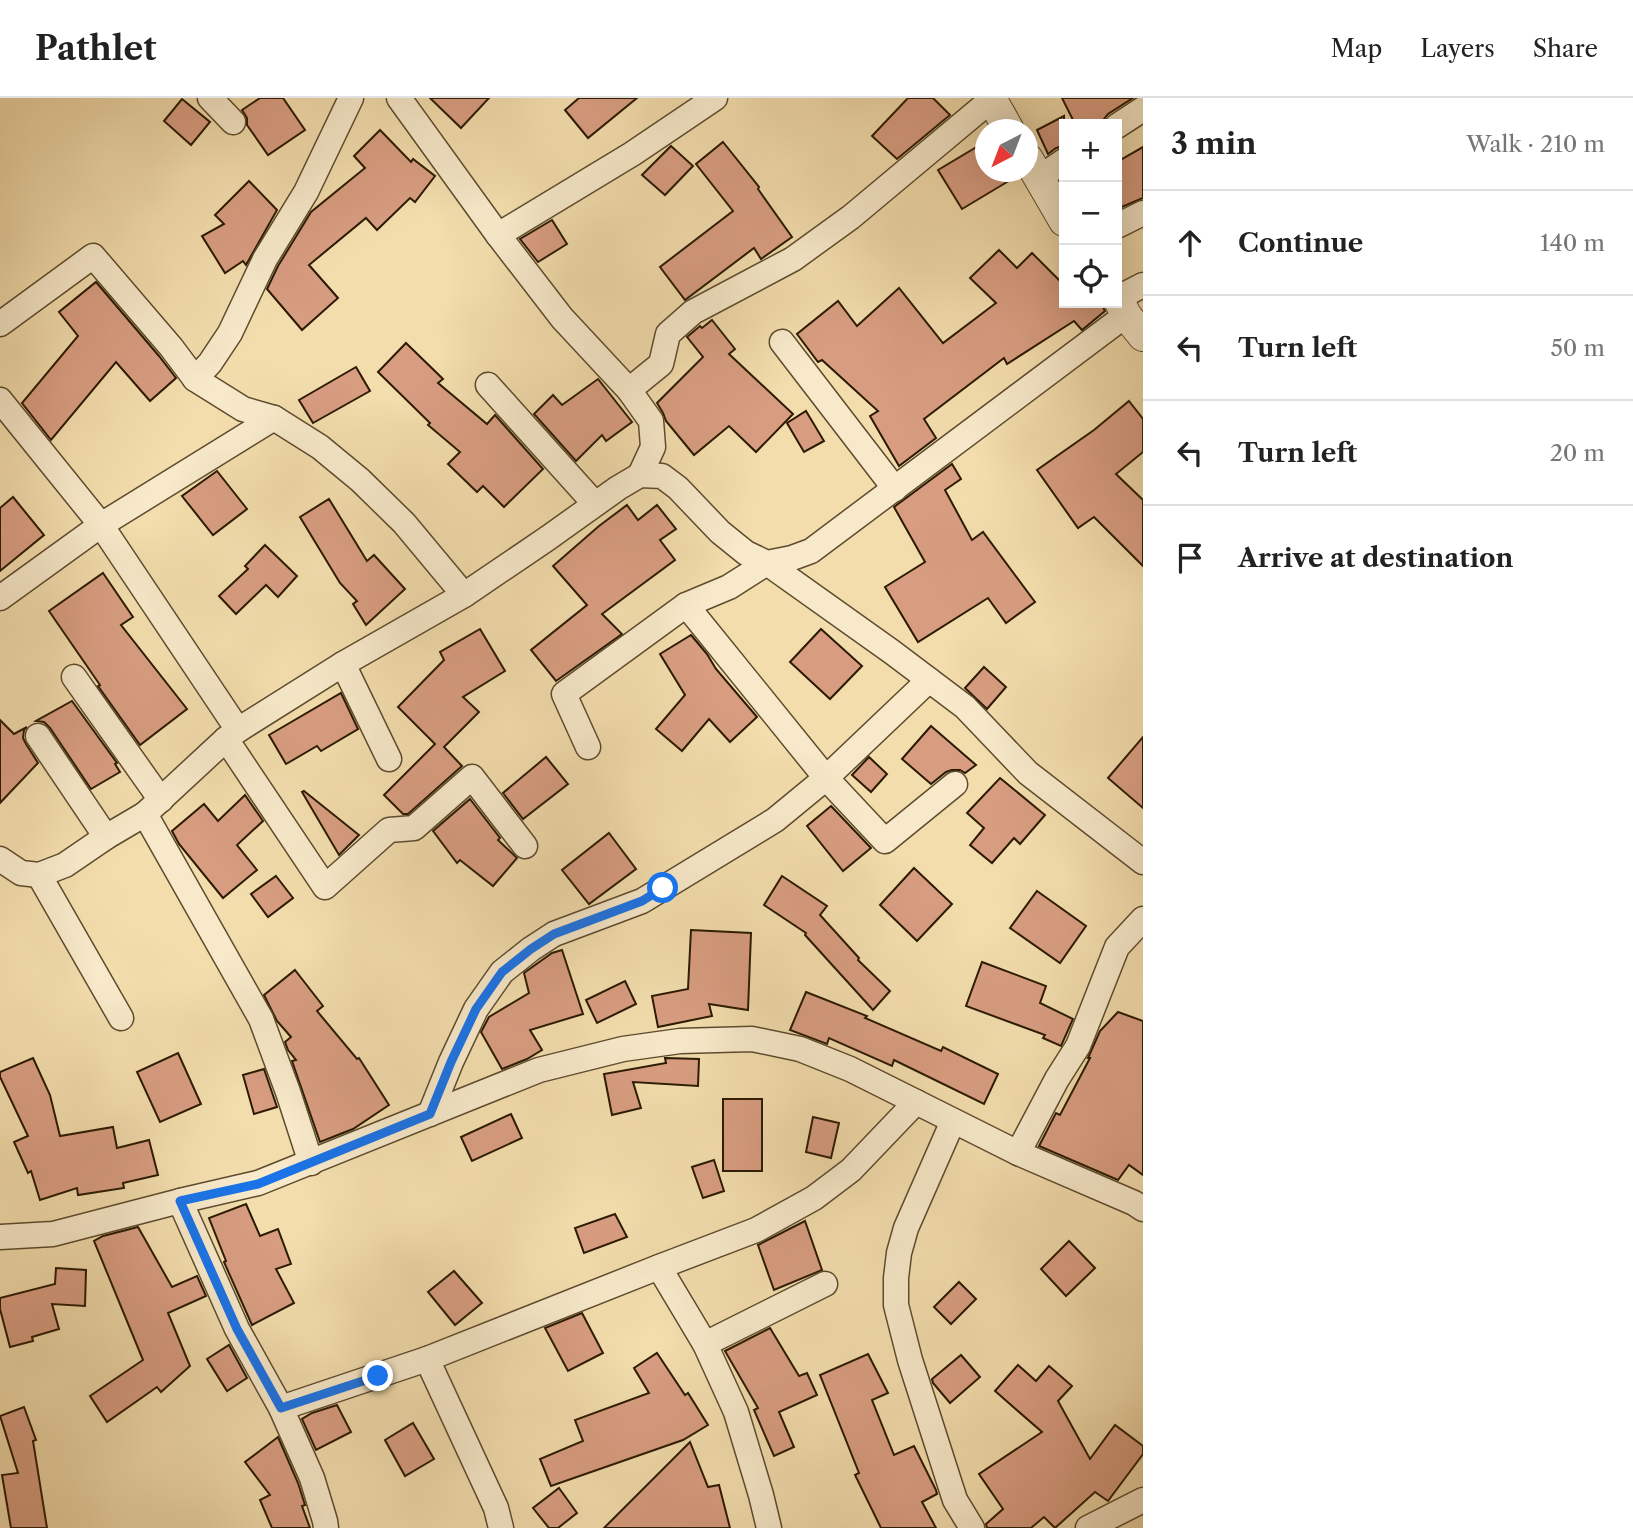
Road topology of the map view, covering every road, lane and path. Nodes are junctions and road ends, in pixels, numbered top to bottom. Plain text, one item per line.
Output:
1 (210, 98) edge
2 (351, 98) edge
3 (399, 98) edge
4 (715, 98) edge
5 (991, 99) edge
6 (1143, 108) edge
7 (1003, 119) edge
8 (233, 122) dead end
9 (1122, 123) edge
10 (1059, 162) edge
11 (1038, 168) edge
12 (1038, 177) edge
13 (1059, 213) edge
14 (1143, 213) edge
15 (1122, 224) edge
16 (498, 235) junction
17 (1129, 306) edge
18 (0, 324) edge
19 (782, 342) dead end
20 (195, 379) junction
21 (488, 385) dead end
22 (629, 390) junction
23 (0, 400) edge
24 (274, 418) junction
25 (640, 475) junction
26 (895, 489) junction
27 (596, 504) junction
28 (100, 525) junction
29 (767, 563) junction
30 (464, 595) junction
31 (0, 598) edge
32 (686, 605) junction
33 (343, 664) junction
34 (74, 677) dead end
35 (929, 680) junction
36 (232, 735) junction
37 (38, 736) dead end
38 (588, 747) dead end
39 (389, 759) dead end
40 (826, 778) junction
41 (955, 784) dead end
42 (153, 807) junction
43 (106, 837) junction
44 (525, 846) dead end
45 (0, 859) edge
46 (1143, 862) edge
47 (39, 875) junction
48 (1143, 919) edge
49 (121, 1018) dead end
50 (916, 1102) junction
51 (430, 1114) junction
52 (953, 1121) junction
53 (1018, 1153) junction
54 (311, 1163) junction
55 (180, 1201) junction
56 (1143, 1209) edge
57 (0, 1237) edge
58 (659, 1266) junction
59 (825, 1284) dead end
60 (705, 1344) junction
61 (427, 1359) junction
62 (281, 1408) junction
63 (1143, 1500) edge
64 (326, 1528) edge
65 (501, 1528) edge
66 (769, 1528) edge
67 (972, 1528) edge
68 (1088, 1528) edge

1 - 8 street
2 - 20 street
3 - 16 street
4 - 16 street
5 - 7 street
5 - 22 street
6 - 9 street
10 - 11 street
12 - 13 street
14 - 15 street
16 - 22 street
17 - 26 street
18 - 20 street
19 - 26 street
20 - 24 street
21 - 27 street
22 - 25 street
23 - 28 street
24 - 28 street
24 - 30 street
25 - 27 street
25 - 29 street
26 - 29 street
27 - 30 street
28 - 31 street
28 - 36 street
29 - 32 street
29 - 35 street
30 - 33 street
32 - 38 street
32 - 40 street
33 - 36 street
33 - 39 street
34 - 42 street
35 - 40 street
35 - 46 street
36 - 42 street
36 - 44 street
37 - 43 street
40 - 41 street
40 - 51 street
42 - 43 street
42 - 54 street
43 - 47 street
45 - 47 street
47 - 49 street
48 - 53 street
50 - 51 street
50 - 52 street
50 - 58 street
51 - 54 street
52 - 53 street
52 - 67 street
53 - 56 street
54 - 55 street
55 - 57 street
55 - 62 street
58 - 60 street
58 - 61 street
59 - 60 street
60 - 66 street
61 - 62 street
61 - 65 street
62 - 64 street
63 - 68 street

